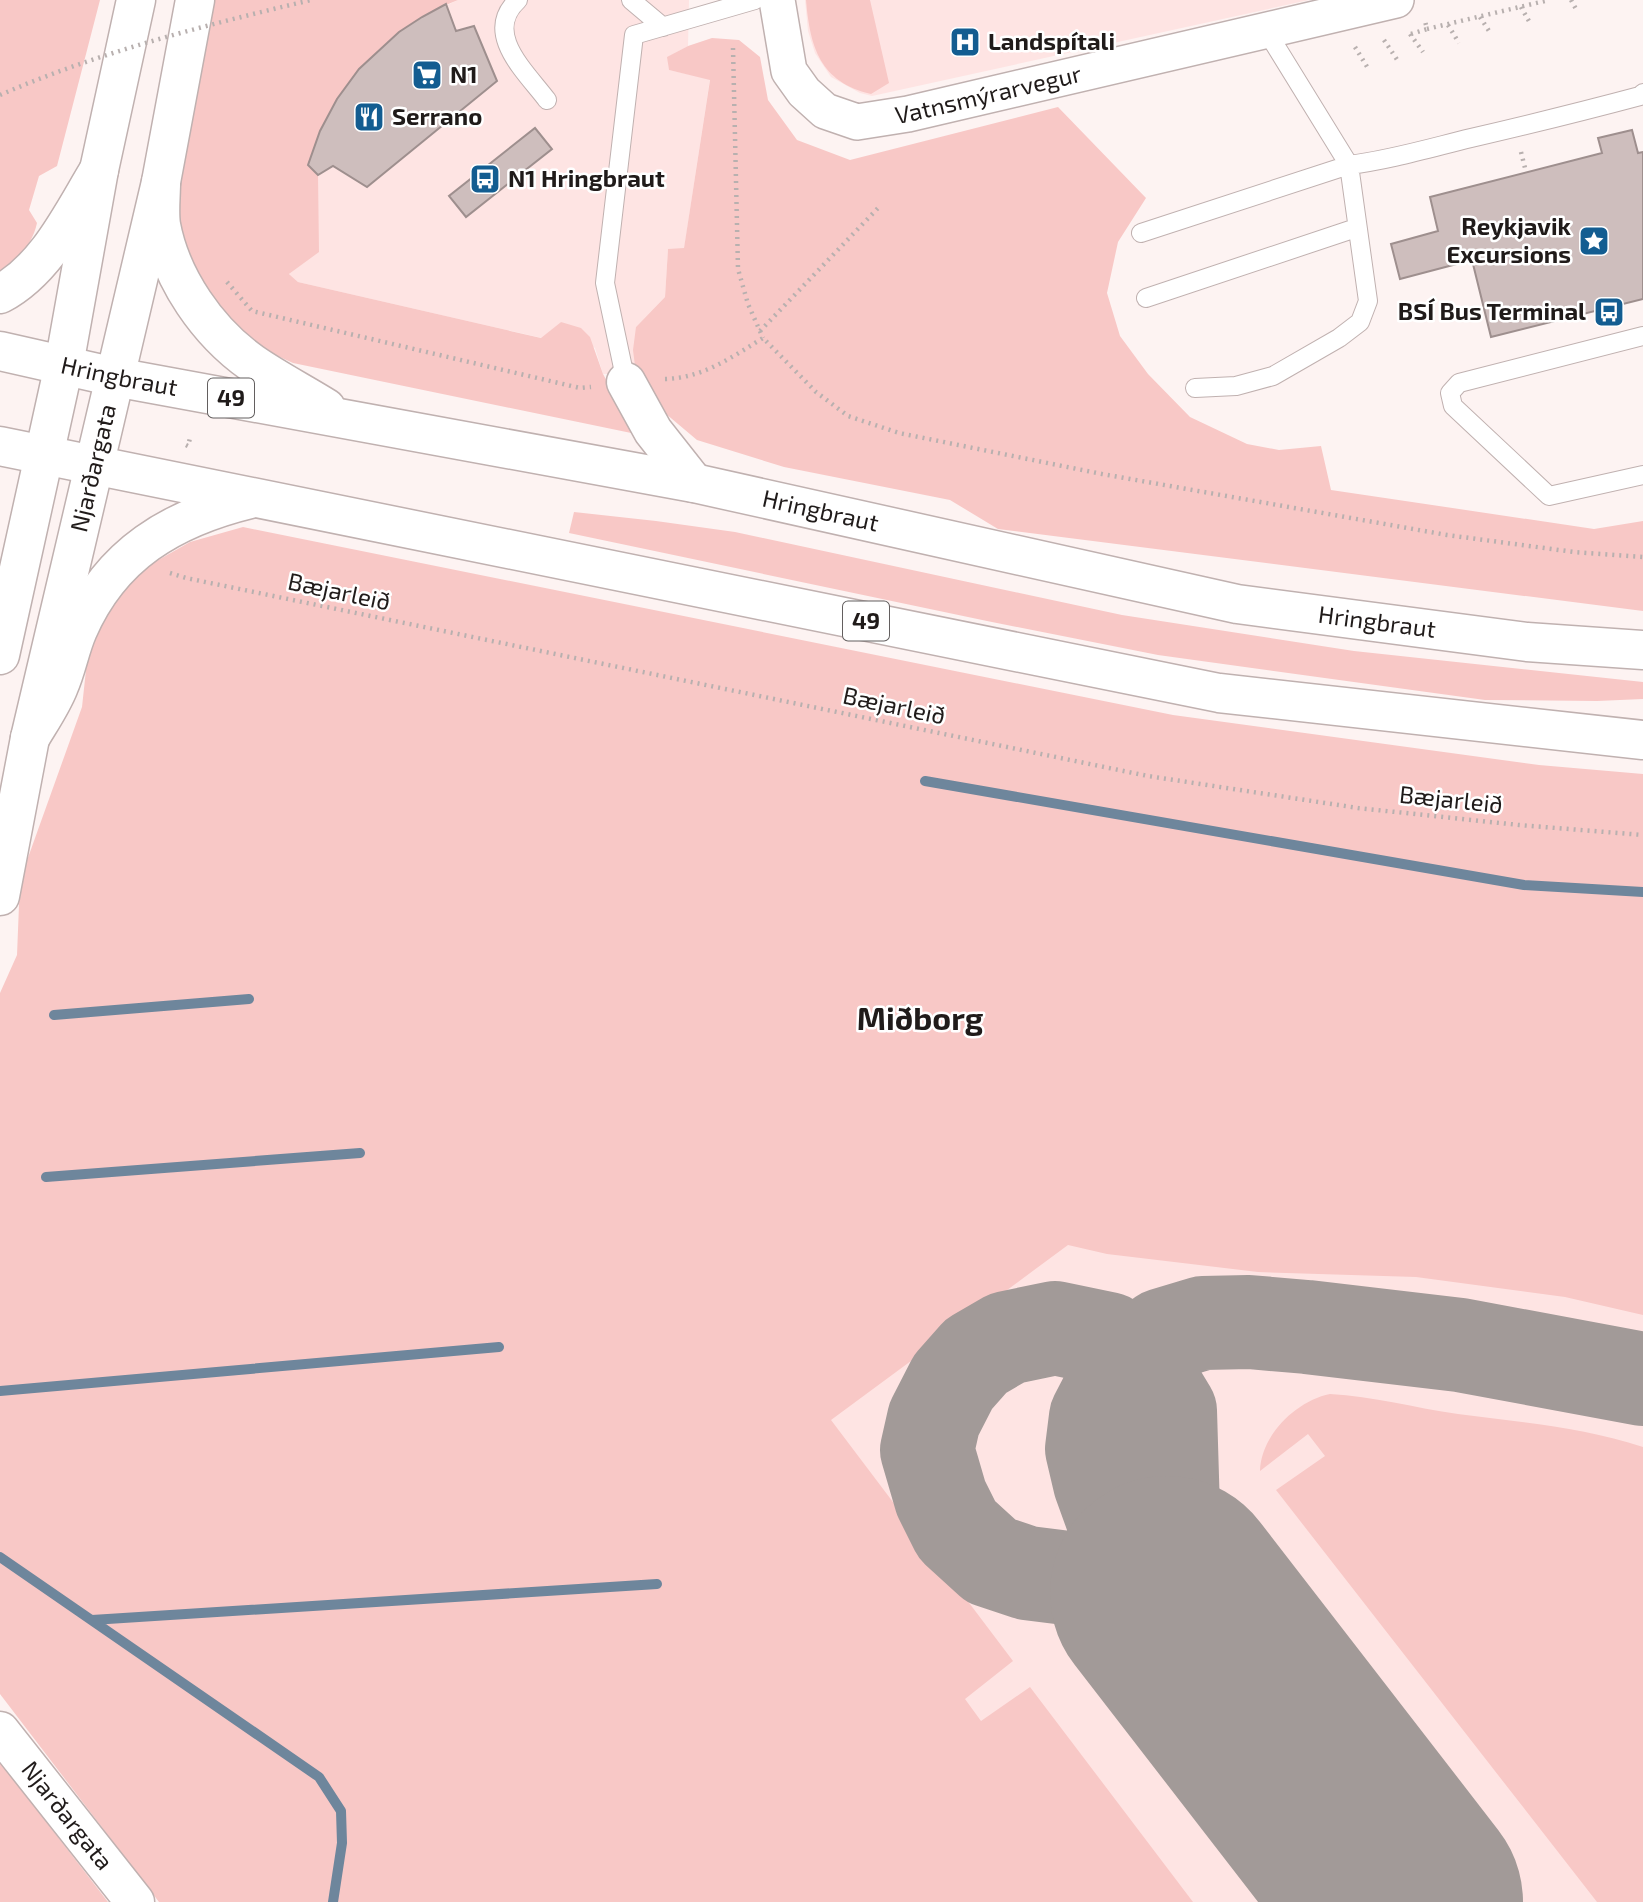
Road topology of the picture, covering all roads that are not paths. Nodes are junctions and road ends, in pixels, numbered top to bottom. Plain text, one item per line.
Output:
1 (136, 0) edge
2 (518, 0) edge
3 (631, 0) edge
4 (755, 0) edge
5 (777, 0) edge
6 (1396, 0) edge
7 (204, 4) edge
8 (663, 27) junction
9 (1267, 32) junction
10 (1643, 93) edge
11 (547, 100) dead end
12 (1349, 165) junction
13 (99, 170) junction
14 (161, 182) junction
15 (1356, 228) junction
16 (1141, 233) dead end
17 (0, 295) edge
18 (1146, 298) dead end
19 (1643, 336) edge
20 (0, 351) edge
21 (64, 365) junction
22 (115, 377) junction
23 (627, 382) joint
24 (1195, 388) dead end
25 (346, 420) junction
26 (0, 446) edge
27 (44, 455) junction
28 (94, 465) junction
29 (1643, 475) edge
30 (694, 483) junction
31 (257, 498) junction
32 (1643, 650) edge
33 (0, 655) edge
34 (30, 738) junction
35 (1643, 740) edge
36 (0, 897) edge
37 (0, 1731) edge
38 (135, 1902) edge

1 - 13 main road, Njarðargata
2 - 11 lane
3 - 8 lane
4 - 8 lane
5 - 9 street, Vatnsmýrarvegur
6 - 9 street, Vatnsmýrarvegur
7 - 14 main road, Njarðargata
8 - 23 lane
9 - 12 lane
10 - 12 lane
12 - 15 lane
12 - 16 lane
13 - 17 main road
13 - 21 main road, Njarðargata
14 - 22 main road, Njarðargata
14 - 25 main road
15 - 18 lane
15 - 24 lane
19 - 29 lane
20 - 21 main road, Hringbraut / 49
21 - 22 main road, Hringbraut / 49
21 - 27 main road, Njarðargata
22 - 25 main road, Hringbraut / 49
22 - 28 main road, Njarðargata
23 - 30 main road
25 - 30 main road, Hringbraut / 49
26 - 27 main road, 49
27 - 28 main road, 49
27 - 33 main road, Njarðargata
28 - 31 main road, 49
28 - 34 main road, Njarðargata
30 - 32 main road, Hringbraut / 49
31 - 34 main road
31 - 35 main road, 49
34 - 36 main road, Njarðargata
37 - 38 main road, Njarðargata

